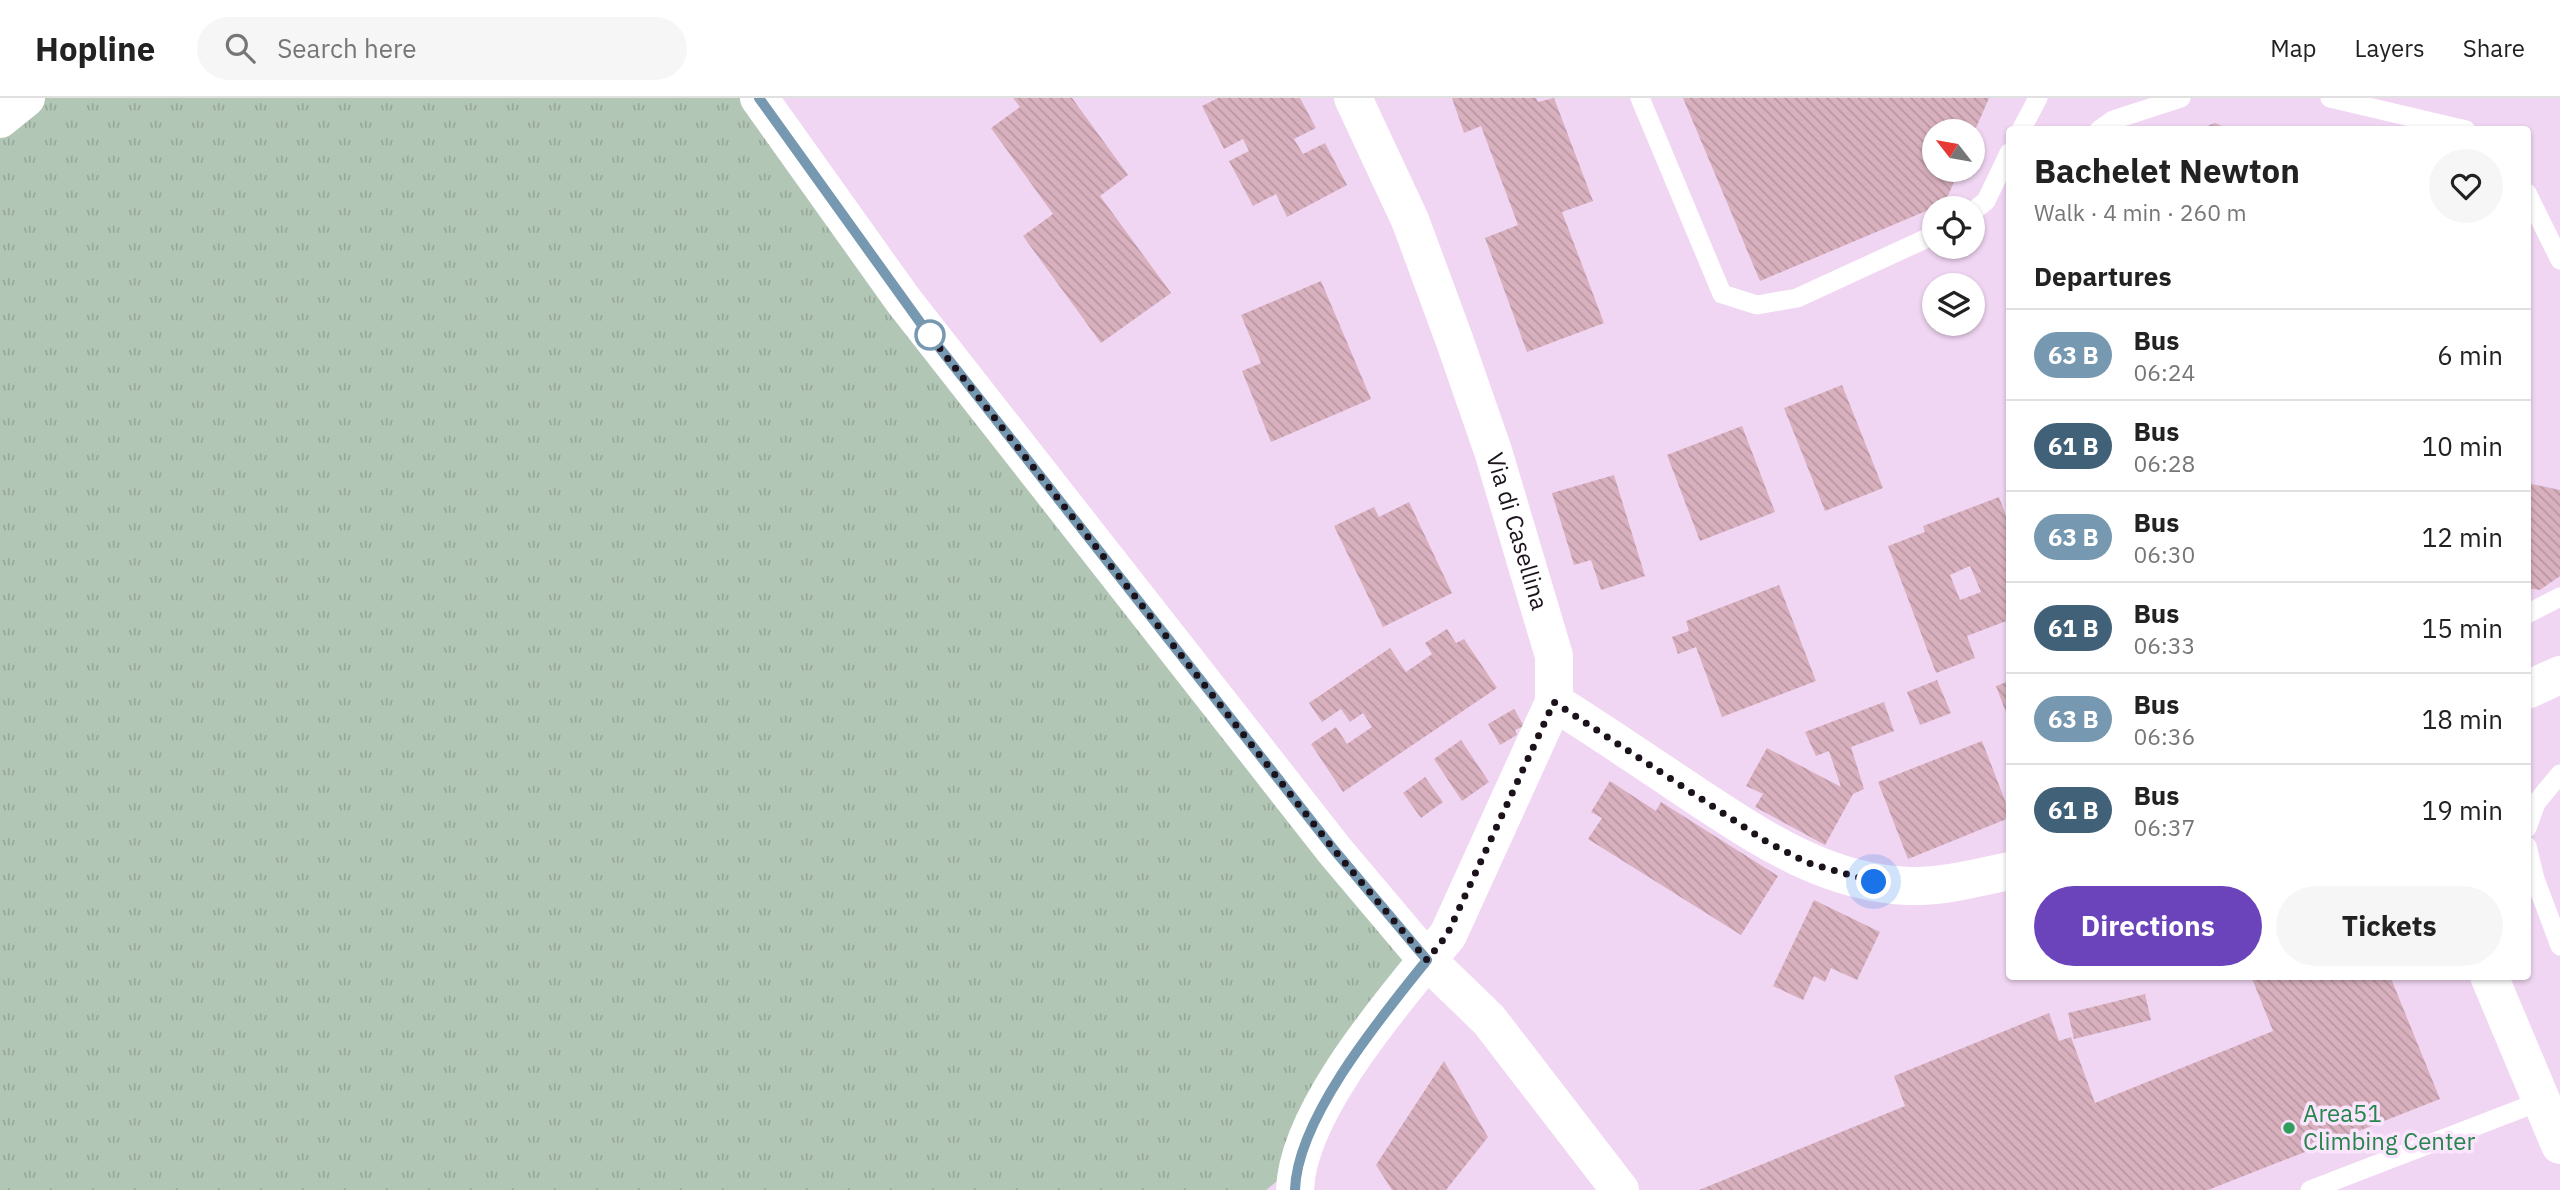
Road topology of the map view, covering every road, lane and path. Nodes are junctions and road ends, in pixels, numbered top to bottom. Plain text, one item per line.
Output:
1 (26, 98) edge
2 (759, 98) edge
3 (1353, 98) edge
4 (1640, 98) edge
5 (2038, 98) edge
6 (2181, 98) edge
7 (2330, 98) edge
8 (0, 119) edge
9 (2023, 126) edge
10 (2105, 126) edge
11 (2449, 126) edge
12 (2006, 159) edge
13 (2531, 201) edge
14 (1985, 202) edge
15 (1922, 240) edge
16 (2560, 260) edge
17 (2560, 597) edge
18 (2531, 612) edge
19 (2560, 675) edge
20 (2531, 688) edge
21 (1554, 702) junction
22 (2560, 774) edge
23 (2531, 817) edge
24 (2531, 862) edge
25 (2006, 872) edge
26 (2560, 946) edge
27 (1427, 960) junction
28 (2491, 980) edge
29 (2541, 1101) junction
30 (2560, 1145) edge
31 (1295, 1190) edge
32 (1620, 1190) edge
33 (2310, 1190) edge

1 - 8 street
2 - 27 street
3 - 21 street, Via di Casellina
4 - 15 lane
5 - 9 lane
6 - 10 lane
7 - 11 lane
12 - 14 lane
13 - 16 lane
17 - 18 lane
19 - 20 street
21 - 25 street
21 - 27 street, Via di Casellina
22 - 23 lane
24 - 26 lane
27 - 31 street, Via di Casellina
27 - 32 street
28 - 29 street
29 - 30 street
29 - 33 lane

